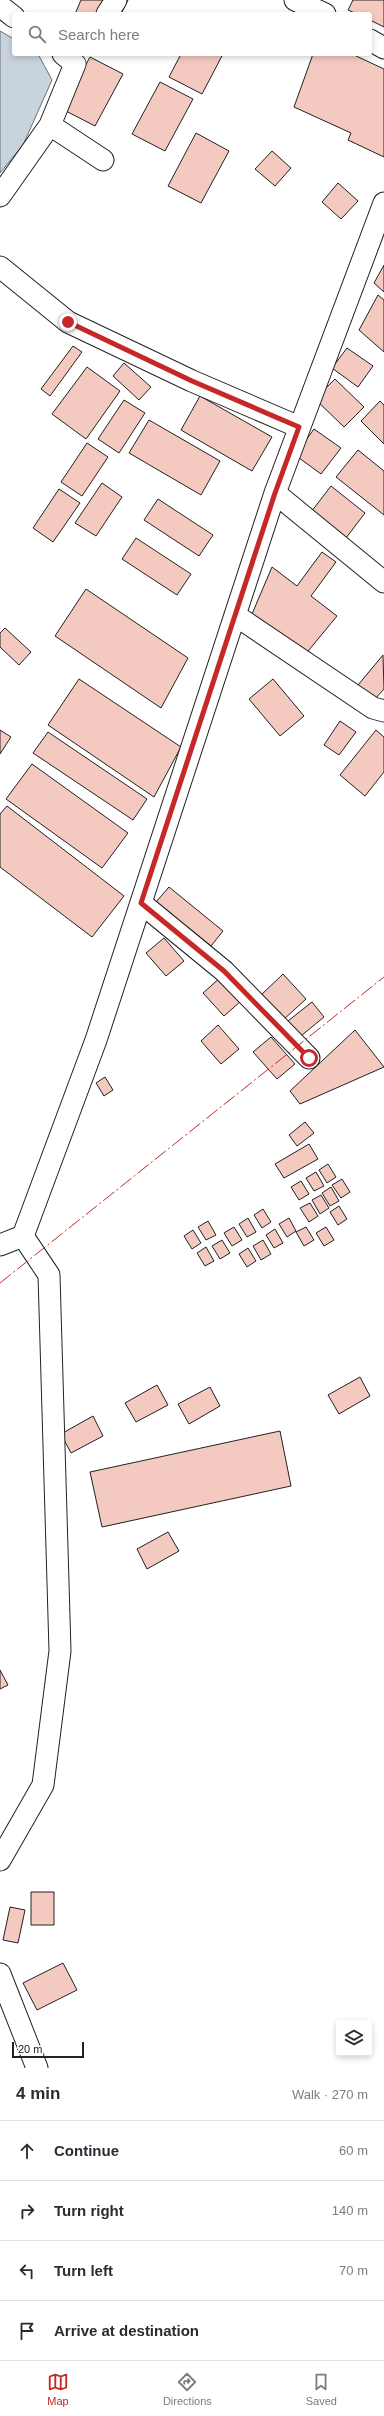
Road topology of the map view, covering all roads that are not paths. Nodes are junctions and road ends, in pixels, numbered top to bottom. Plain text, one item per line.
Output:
1 (116, 0) edge
2 (295, 0) edge
3 (0, 6) edge
4 (108, 12) edge
5 (321, 12) edge
6 (12, 15) edge
7 (372, 41) edge
8 (384, 48) edge
9 (73, 57) edge
10 (50, 125) junction
11 (103, 160) dead end
12 (0, 196) edge
13 (383, 210) edge
14 (0, 267) edge
15 (299, 427) junction
16 (275, 493) junction
17 (384, 582) edge
18 (235, 615) junction
19 (384, 711) edge
20 (141, 903) junction
21 (309, 1058) dead end
22 (23, 1236) junction
23 (0, 1244) edge
24 (0, 1860) edge
25 (0, 1974) edge
26 (37, 2068) edge

1 - 4 street
2 - 5 street
3 - 6 street
7 - 8 street
9 - 10 street
10 - 11 street
10 - 12 street
13 - 15 street
14 - 15 street
15 - 16 street
16 - 17 street
16 - 18 street
18 - 19 street
18 - 20 street
20 - 21 street
20 - 22 street
22 - 23 street
22 - 24 street
25 - 26 street

